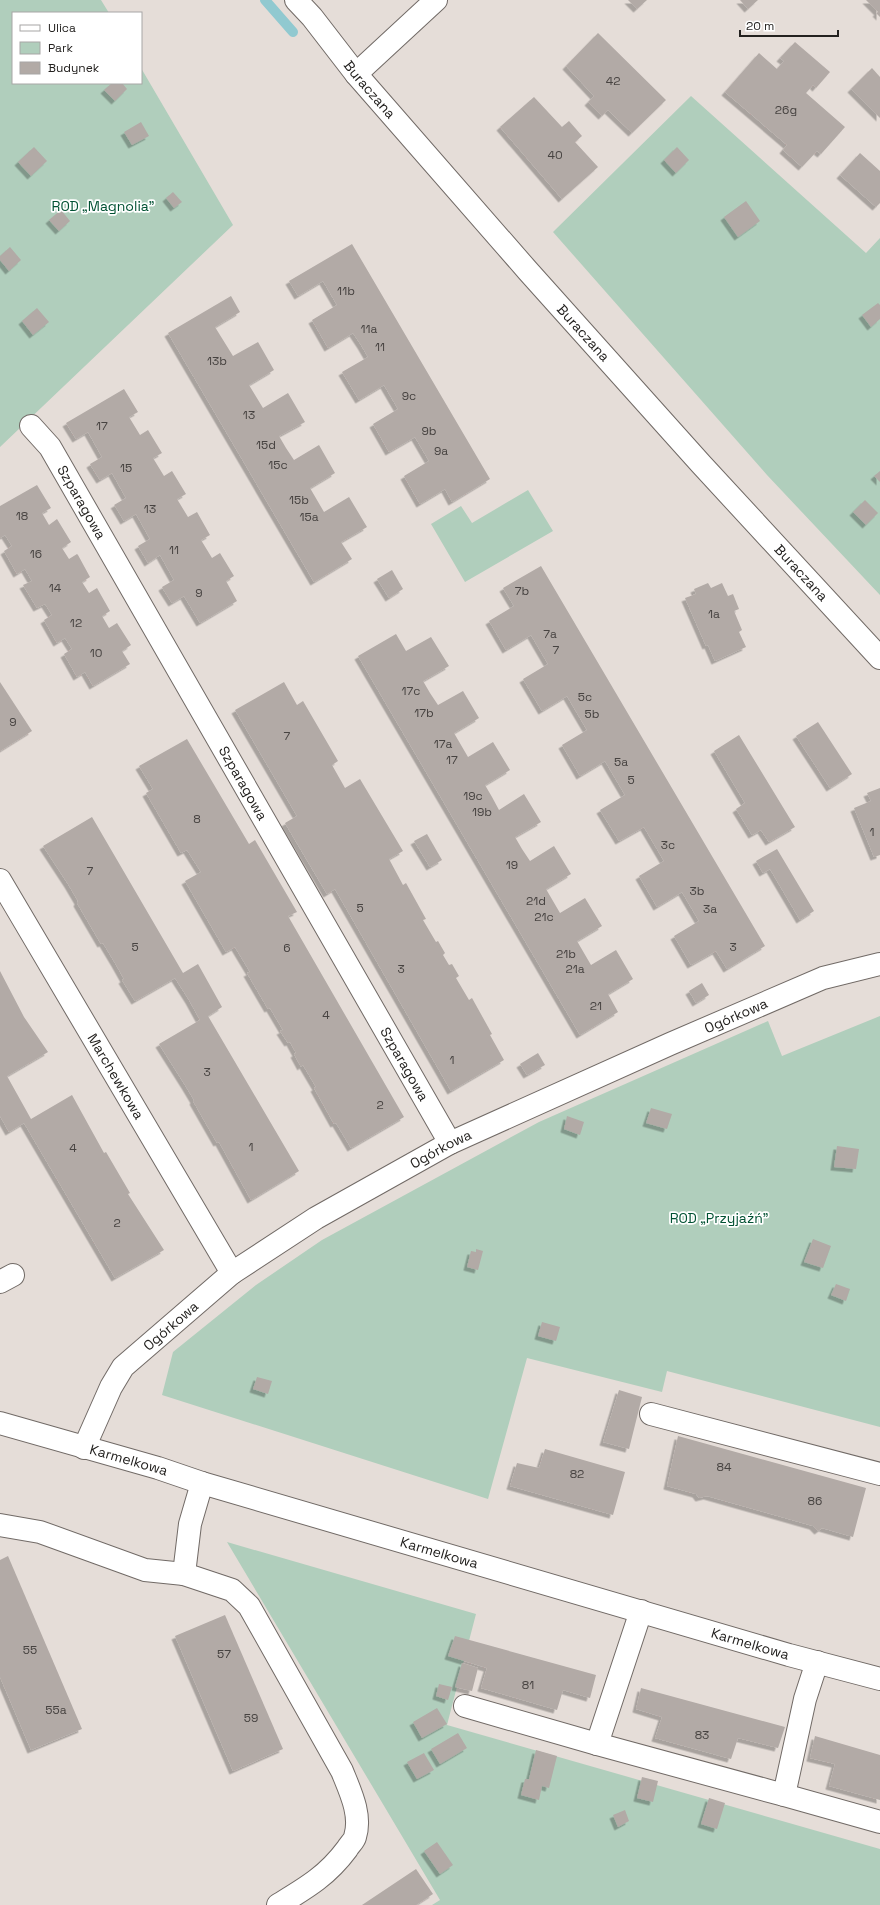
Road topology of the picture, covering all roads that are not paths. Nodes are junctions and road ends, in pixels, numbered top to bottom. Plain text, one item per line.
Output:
1 (296, 0) edge
2 (436, 0) edge
3 (356, 74) junction
4 (31, 426) dead end
5 (880, 658) edge
6 (0, 880) edge
7 (880, 964) edge
8 (450, 1143) junction
9 (232, 1273) junction
10 (651, 1414) dead end
11 (0, 1423) edge
12 (84, 1448) junction
13 (880, 1474) edge
14 (202, 1483) junction
15 (0, 1525) edge
16 (184, 1574) junction
17 (641, 1611) junction
18 (817, 1662) junction
19 (880, 1679) edge
20 (465, 1706) dead end
21 (597, 1744) junction
22 (784, 1795) junction
23 (880, 1822) edge
24 (278, 1905) edge

1 - 3 street, Buraczana
2 - 3 street
3 - 5 street, Buraczana
4 - 8 street, Szparagowa
6 - 9 street, Marchewkowa
7 - 8 street, Ogórkowa
8 - 9 street, Ogórkowa
9 - 12 street, Ogórkowa
10 - 13 street
11 - 12 street, Karmelkowa
12 - 14 street, Karmelkowa
14 - 16 street
14 - 17 street, Karmelkowa
15 - 16 street
16 - 24 street
17 - 18 street, Karmelkowa
17 - 21 street
18 - 19 street, Karmelkowa
18 - 22 street
20 - 21 street
21 - 22 street
22 - 23 street

